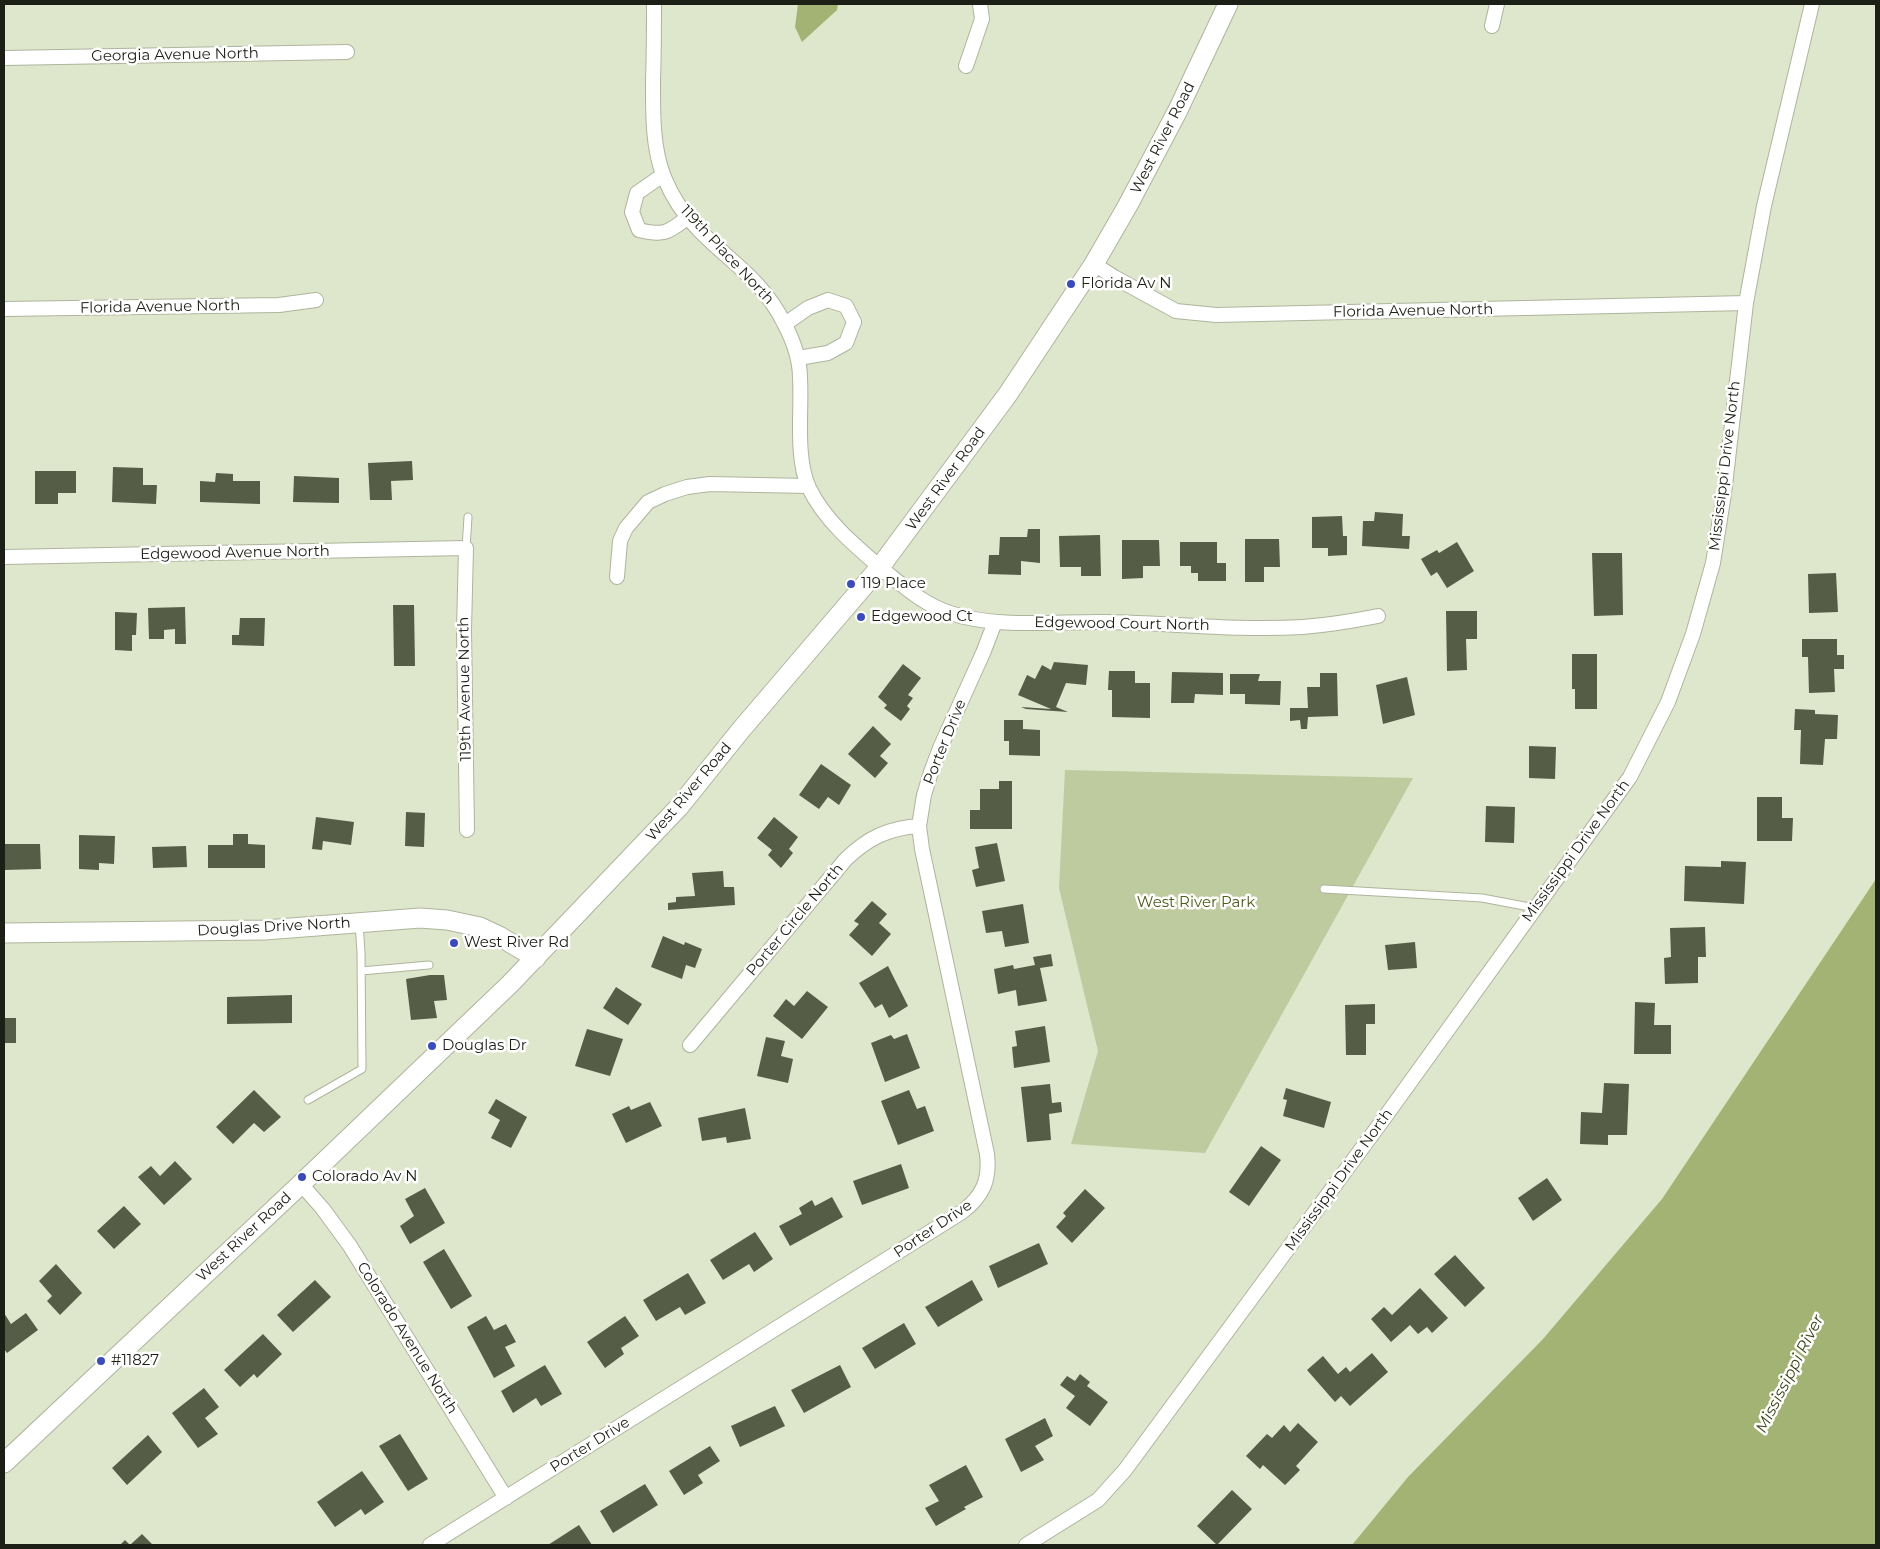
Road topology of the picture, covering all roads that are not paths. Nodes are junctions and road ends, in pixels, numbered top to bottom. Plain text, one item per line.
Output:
1 (654, 4) edge
2 (980, 4) edge
3 (1228, 4) edge
4 (1497, 4) edge
5 (1812, 4) edge
6 (1492, 26) dead end
7 (347, 52) dead end
8 (4, 58) edge
9 (966, 66) dead end
10 (663, 175) junction
11 (687, 218) junction
12 (1094, 264) junction
13 (316, 300) dead end
14 (1746, 303) junction
15 (4, 309) edge
16 (785, 324) junction
17 (798, 358) junction
18 (808, 486) junction
19 (468, 517) dead end
20 (466, 548) junction
21 (4, 558) edge
22 (880, 567) junction
23 (617, 577) dead end
24 (1378, 616) dead end
25 (996, 622) junction
26 (919, 826) junction
27 (467, 830) dead end
28 (1324, 889) dead end
29 (1535, 908) junction
30 (359, 923) junction
31 (4, 933) edge
32 (536, 958) junction
33 (429, 965) dead end
34 (361, 971) junction
35 (690, 1045) dead end
36 (308, 1100) dead end
37 (301, 1184) junction
38 (4, 1463) edge
39 (506, 1498) junction
40 (430, 1545) edge
41 (1026, 1545) edge

1 - 10 street, 119th Place North
2 - 9 street
3 - 12 main road, West River Road
4 - 6 street
5 - 14 street, Mississippi Drive North
7 - 8 street, Georgia Avenue North
10 - 11 street, 119th Place North
10 - 11 street
11 - 16 street, 119th Place North
12 - 14 street, Florida Avenue North
12 - 22 main road, West River Road
13 - 15 street, Florida Avenue North
14 - 29 street, Mississippi Drive North
16 - 17 street, 119th Place North
16 - 17 street
17 - 18 street, 119th Place North
18 - 22 street, 119th Place North
18 - 23 street
19 - 20 lane
20 - 21 street, Edgewood Avenue North
20 - 27 street, 119th Avenue North
22 - 25 street, Edgewood Court North
22 - 32 main road, West River Road
24 - 25 street, Edgewood Court North
25 - 26 street, Porter Drive
26 - 35 street, Porter Circle North
26 - 39 street, Porter Drive
28 - 29 lane
29 - 41 street, Mississippi Drive North
30 - 31 main road, Douglas Drive North
30 - 32 main road, Douglas Drive North
30 - 34 lane
32 - 37 main road, West River Road
33 - 34 lane
34 - 36 lane
37 - 38 main road, West River Road
37 - 39 street, Colorado Avenue North
39 - 40 street, Porter Drive

